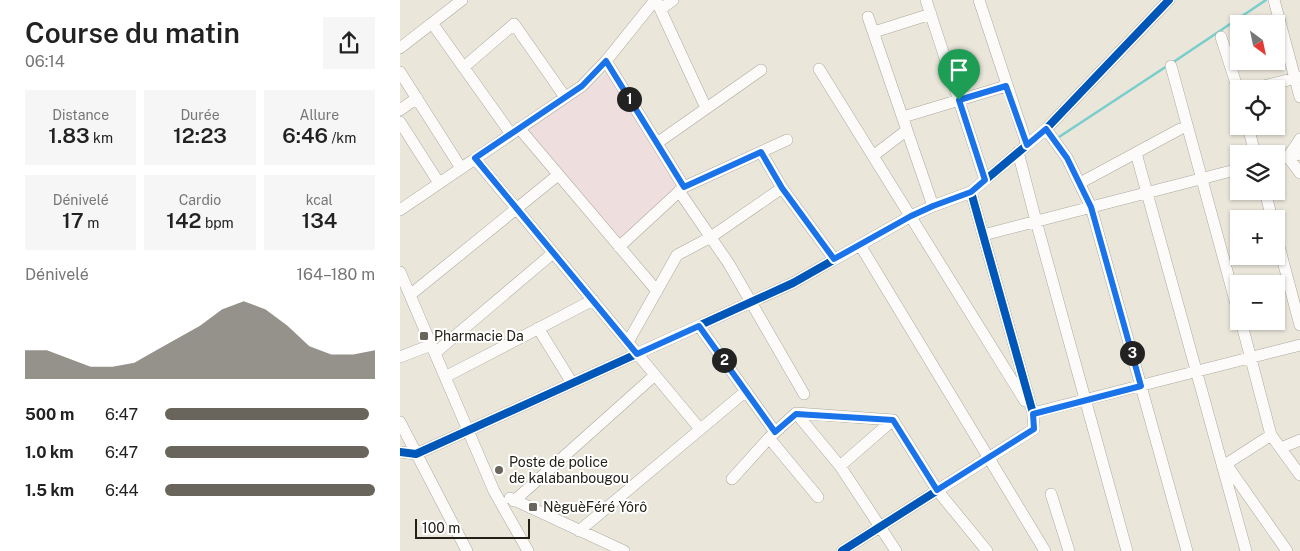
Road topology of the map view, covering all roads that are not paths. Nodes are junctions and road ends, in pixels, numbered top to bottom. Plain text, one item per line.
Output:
1 (462, 0) edge
2 (674, 0) edge
3 (926, 0) edge
4 (979, 0) edge
5 (1169, 0) edge
6 (1274, 0) edge
7 (657, 3) edge
8 (931, 14) junction
9 (868, 17) dead end
10 (432, 23) junction
11 (874, 32) junction
12 (1221, 37) dead end
13 (400, 48) edge
14 (606, 61) junction
15 (1171, 66) dead end
16 (464, 67) junction
17 (819, 69) dead end
18 (761, 70) dead end
19 (400, 72) edge
20 (1298, 77) edge
21 (1235, 80) edge
22 (1285, 80) edge
23 (1006, 86) junction
24 (565, 97) junction
25 (1300, 97) edge
26 (417, 98) junction
27 (959, 100) junction
28 (706, 108) junction
29 (400, 110) edge
30 (903, 117) junction
31 (400, 122) edge
32 (1046, 129) junction
33 (1180, 129) dead end
34 (907, 130) junction
35 (515, 131) junction
36 (1300, 139) edge
37 (787, 140) dead end
38 (657, 143) junction
39 (1022, 149) junction
40 (761, 152) junction
41 (1136, 153) junction
42 (1300, 154) edge
43 (873, 156) junction
44 (1288, 156) junction
45 (1285, 157) edge
46 (475, 158) junction
47 (461, 168) junction
48 (1230, 171) edge
49 (1300, 173) edge
50 (558, 174) junction
51 (1202, 179) junction
52 (985, 180) junction
53 (439, 183) junction
54 (1080, 183) junction
55 (782, 188) junction
56 (682, 189) junction
57 (971, 192) junction
58 (1147, 193) junction
59 (933, 206) junction
60 (1091, 207) junction
61 (516, 208) junction
62 (400, 210) edge
63 (911, 216) junction
64 (1036, 221) junction
65 (983, 235) junction
66 (711, 238) junction
67 (860, 244) junction
68 (619, 246) junction
69 (553, 252) junction
70 (834, 259) junction
71 (1284, 265) edge
72 (400, 272) edge
73 (1230, 282) edge
74 (657, 291) junction
75 (410, 295) junction
76 (593, 300) junction
77 (752, 302) junction
78 (1300, 325) edge
79 (699, 326) junction
80 (538, 328) junction
81 (1242, 330) edge
82 (628, 342) junction
83 (1300, 345) edge
84 (433, 349) junction
85 (637, 354) junction
86 (400, 357) edge
87 (1250, 358) junction
88 (1196, 371) junction
89 (655, 375) junction
90 (445, 377) junction
91 (572, 383) junction
92 (1141, 386) junction
93 (746, 391) junction
94 (804, 394) dead end
95 (1085, 400) junction
96 (796, 414) junction
97 (1033, 414) junction
98 (893, 420) junction
99 (400, 422) edge
100 (700, 429) junction
101 (468, 430) junction
102 (772, 435) junction
103 (1271, 435) junction
104 (1300, 440) edge
105 (1281, 448) junction
106 (400, 452) edge
107 (416, 454) junction
108 (989, 458) junction
109 (1224, 465) junction
110 (840, 466) junction
111 (1300, 475) edge
112 (732, 479) dead end
113 (937, 490) junction
114 (494, 491) junction
115 (1051, 494) dead end
116 (818, 497) dead end
117 (514, 501) junction
118 (879, 527) junction
119 (579, 530) junction
120 (467, 551) edge
121 (528, 551) edge
122 (624, 551) edge
123 (842, 551) edge
124 (896, 551) edge
125 (987, 551) edge
126 (1045, 551) edge
127 (1070, 551) edge
128 (1127, 551) edge
129 (1187, 551) edge
130 (1246, 551) edge
131 (1287, 551) edge

1 - 10 street
2 - 7 street
3 - 8 street
4 - 23 street
5 - 32 street
6 - 20 street
7 - 14 street
7 - 28 street
8 - 11 street
8 - 27 street
9 - 11 street
10 - 13 street
10 - 16 street
11 - 30 street
12 - 21 street
14 - 24 street
14 - 38 street
15 - 51 street
16 - 24 street
16 - 35 street
17 - 43 street
18 - 28 street
19 - 26 street
20 - 22 street
20 - 25 street
23 - 27 street
23 - 39 street
24 - 35 street
26 - 29 street
26 - 47 street
27 - 30 street
27 - 52 street
28 - 38 street
30 - 34 street
31 - 53 street
32 - 39 street
32 - 54 street
33 - 41 street
34 - 43 street
34 - 59 street
35 - 46 street
35 - 50 street
36 - 44 street
37 - 40 street
38 - 56 street
39 - 52 street
39 - 64 street
40 - 55 street
40 - 56 street
41 - 54 street
41 - 58 street
42 - 44 street
43 - 63 street
44 - 45 street
44 - 49 street
46 - 47 street
46 - 61 street
47 - 53 street
48 - 51 street
50 - 61 street
50 - 68 street
51 - 58 street
51 - 73 street
52 - 57 street
53 - 62 street
54 - 60 street
55 - 66 street
55 - 70 street
56 - 66 street
56 - 68 street
57 - 59 street
57 - 65 street
58 - 60 street
58 - 88 street
59 - 63 street
60 - 64 street
60 - 92 street
61 - 69 street
61 - 75 street
63 - 67 street
63 - 97 street
64 - 65 street
64 - 95 street
65 - 97 street
66 - 74 street
66 - 77 street
67 - 70 street
67 - 108 street
68 - 74 street
69 - 76 street
69 - 84 street
70 - 77 street
71 - 78 street
72 - 75 street
74 - 82 street
75 - 84 street
76 - 80 street
76 - 82 street
77 - 79 street
77 - 94 street
79 - 85 street
79 - 93 street
80 - 90 street
80 - 91 street
81 - 87 street
82 - 85 street
83 - 87 street
84 - 86 street
84 - 90 street
85 - 89 street
85 - 91 street
87 - 88 street
87 - 103 street
88 - 92 street
88 - 109 street
89 - 100 street
89 - 117 street
90 - 101 street
91 - 101 street
92 - 95 street
92 - 129 street
93 - 100 street
93 - 102 street
95 - 97 street
95 - 128 street
96 - 98 street
96 - 102 street
96 - 110 street
97 - 108 street
98 - 110 street
98 - 113 street
99 - 107 street
100 - 119 street
101 - 107 street
101 - 114 street
102 - 112 street
102 - 116 street
103 - 105 street
103 - 109 street
104 - 105 street
105 - 111 street
106 - 107 street
107 - 120 street
108 - 113 street
108 - 126 street
109 - 130 street
109 - 131 street
110 - 118 street
113 - 118 street
113 - 125 street
114 - 117 street
114 - 121 street
115 - 127 street
117 - 119 street
118 - 123 street
118 - 124 street
119 - 122 street

